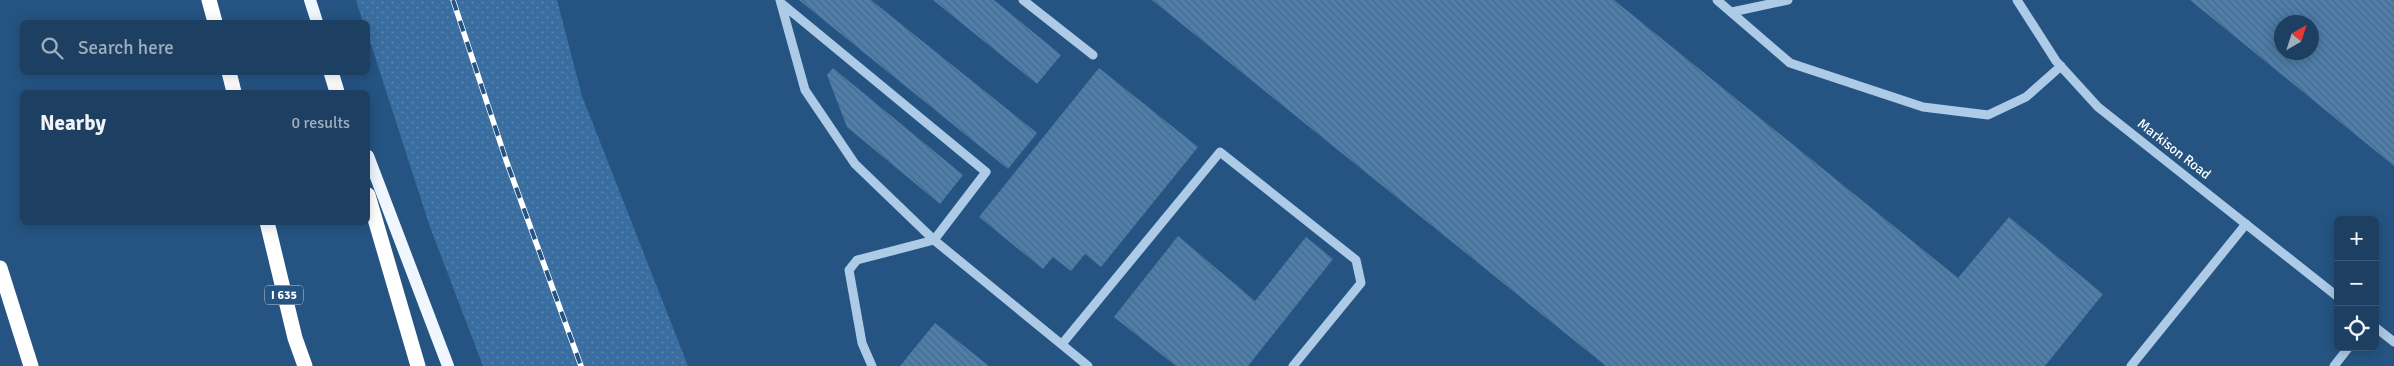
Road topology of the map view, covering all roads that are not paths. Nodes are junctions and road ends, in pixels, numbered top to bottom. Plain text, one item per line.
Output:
1 (209, 0) edge
2 (310, 0) edge
3 (1023, 0) edge
4 (1717, 0) edge
5 (1788, 0) edge
6 (2017, 0) edge
7 (780, 2) edge
8 (1732, 12) junction
9 (214, 20) edge
10 (316, 20) edge
11 (1093, 55) dead end
12 (2061, 66) junction
13 (230, 75) edge
14 (332, 75) edge
15 (336, 75) edge
16 (234, 90) edge
17 (336, 90) edge
18 (342, 90) edge
19 (370, 161) edge
20 (370, 202) edge
21 (2246, 224) junction
22 (268, 225) edge
23 (934, 240) junction
24 (0, 268) edge
25 (2334, 294) edge
26 (2379, 330) edge
27 (2394, 342) edge
28 (1062, 344) junction
29 (2346, 351) edge
30 (31, 366) edge
31 (305, 366) edge
32 (418, 366) edge
33 (448, 366) edge
34 (872, 366) edge
35 (1088, 366) edge
36 (1294, 366) edge
37 (2131, 366) edge
38 (2334, 366) edge

1 - 9 highway
2 - 10 main road
3 - 11 street
4 - 8 street
5 - 8 street
6 - 12 street, Markison Road
7 - 23 street
7 - 23 street
8 - 12 street
12 - 21 street, Markison Road
13 - 16 highway
14 - 17 highway
15 - 18 main road
19 - 33 main road
20 - 32 highway
21 - 25 street, Markison Road
21 - 37 street
22 - 31 highway, I 635
23 - 28 street
23 - 34 street
24 - 30 highway
26 - 27 street
28 - 35 street
28 - 36 street
29 - 38 street

